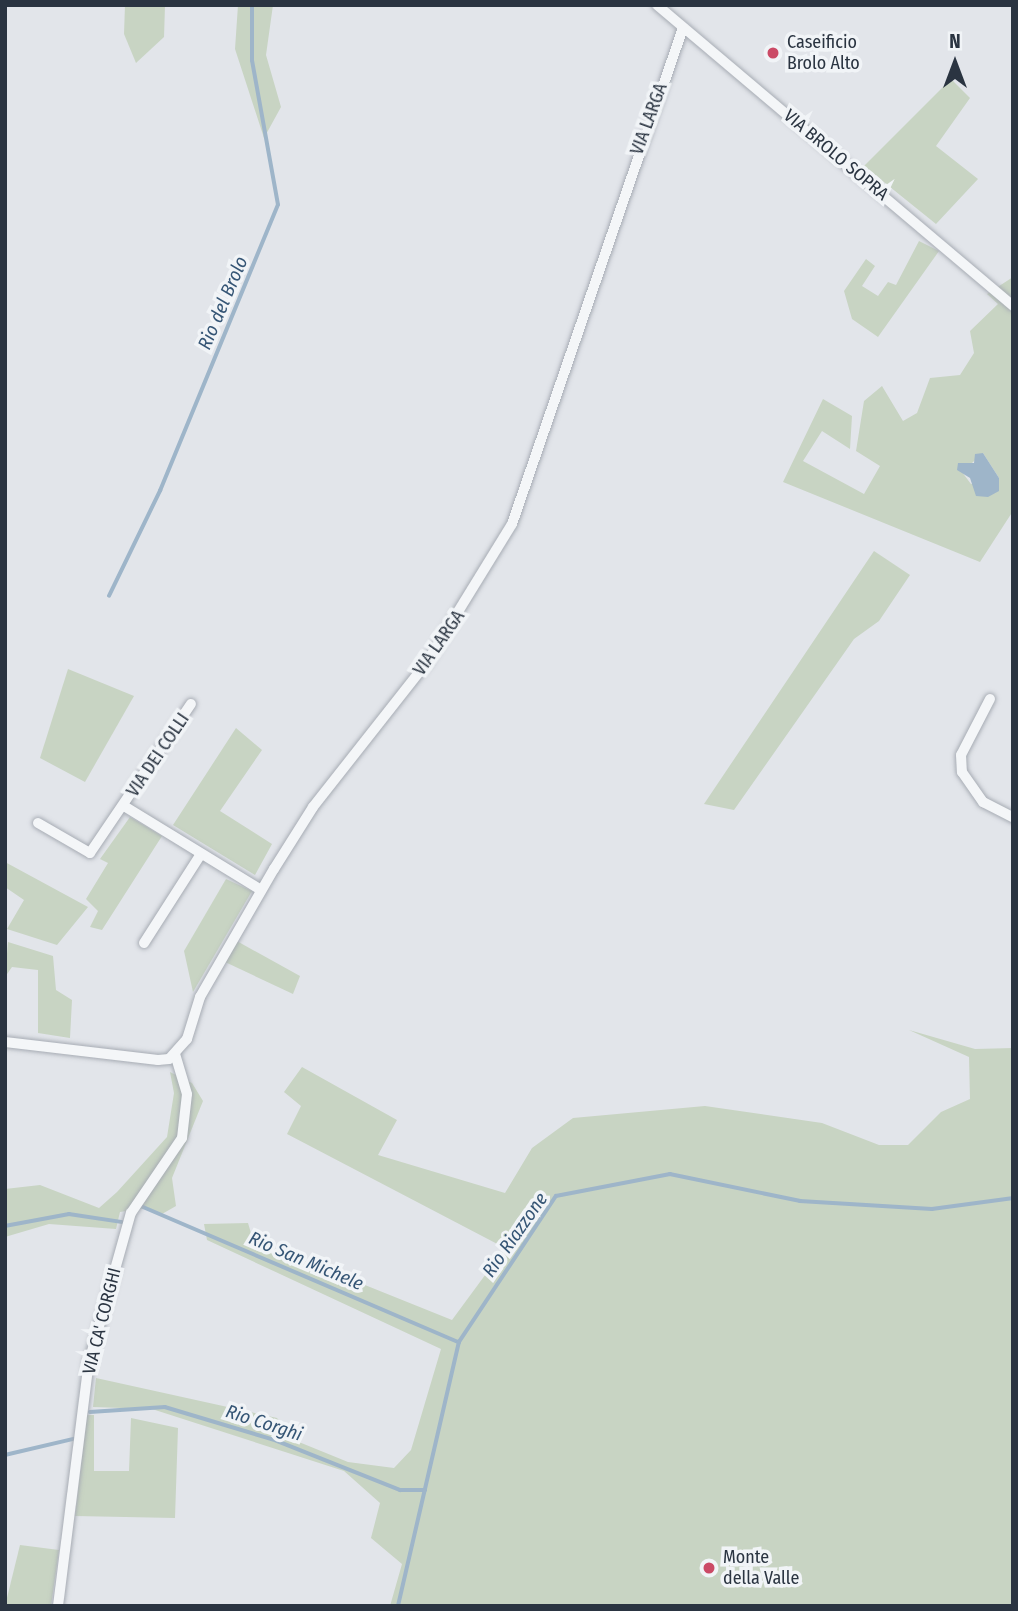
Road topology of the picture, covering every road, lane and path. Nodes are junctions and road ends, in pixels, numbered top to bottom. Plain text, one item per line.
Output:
1 (657, 5) edge
2 (683, 27) junction
3 (1013, 306) edge
4 (990, 699) dead end
5 (191, 704) dead end
6 (124, 806) junction
7 (1013, 817) edge
8 (38, 823) dead end
9 (201, 854) junction
10 (261, 890) junction
11 (144, 943) dead end
12 (5, 1042) edge
13 (175, 1054) junction
14 (58, 1606) edge

1 - 2 street, VIA BROLO SOPRA
2 - 3 street, VIA BROLO SOPRA
2 - 10 street, VIA LARGA
4 - 7 street
5 - 6 street, VIA DEI COLLI
6 - 8 street, VIA DEI COLLI
6 - 9 street, VIA DEI COLLI
9 - 10 street, VIA DEI COLLI
9 - 11 street
10 - 13 street, VIA LARGA
12 - 13 street
13 - 14 street, VIA CA' CORGHI

